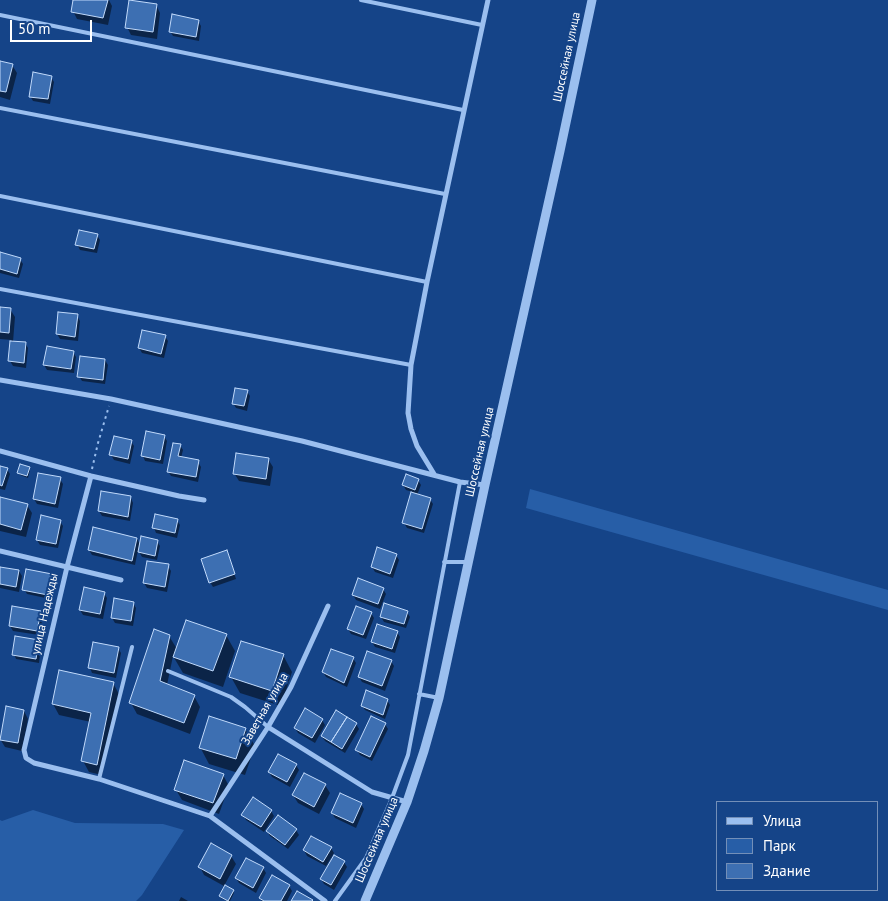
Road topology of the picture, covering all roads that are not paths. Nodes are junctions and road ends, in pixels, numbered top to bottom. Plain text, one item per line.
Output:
1 (361, 0) edge
2 (488, 0) edge
3 (592, 0) edge
4 (0, 15) edge
5 (482, 25) junction
6 (0, 108) edge
7 (463, 110) junction
8 (445, 194) junction
9 (0, 196) edge
10 (427, 282) junction
11 (0, 289) edge
12 (411, 365) junction
13 (0, 380) edge
14 (0, 451) edge
15 (434, 475) junction
16 (91, 476) junction
17 (460, 482) junction
18 (485, 485) junction
19 (204, 500) dead end
20 (0, 551) edge
21 (444, 562) junction
22 (468, 562) junction
23 (67, 567) junction
24 (121, 580) dead end
25 (328, 606) dead end
26 (132, 648) dead end
27 (168, 671) dead end
28 (419, 694) junction
29 (439, 698) junction
30 (268, 727) junction
31 (99, 779) junction
32 (392, 798) junction
33 (407, 802) junction
34 (210, 816) junction
35 (324, 901) edge
36 (335, 901) edge
37 (365, 901) edge

1 - 5 lane
2 - 5 street
3 - 18 street, Шоссейная улица
4 - 7 lane
5 - 7 street
6 - 8 lane
7 - 8 street
8 - 10 street
9 - 10 lane
10 - 12 street
11 - 12 lane
12 - 15 street
13 - 15 street
14 - 16 street
15 - 17 street
16 - 19 street
16 - 23 street, улица Надежды
17 - 18 street
17 - 21 lane
18 - 22 street, Шоссейная улица
20 - 23 street
21 - 22 lane
21 - 28 lane
22 - 29 street, Шоссейная улица
23 - 24 street
23 - 31 street, улица Надежды
25 - 30 street, Заветная улица
26 - 31 lane
27 - 30 lane
28 - 29 lane
28 - 32 lane
29 - 33 street, Шоссейная улица
30 - 32 street
30 - 34 street, Заветная улица
31 - 34 street
32 - 33 street
32 - 36 lane
33 - 37 street, Шоссейная улица
34 - 35 street

